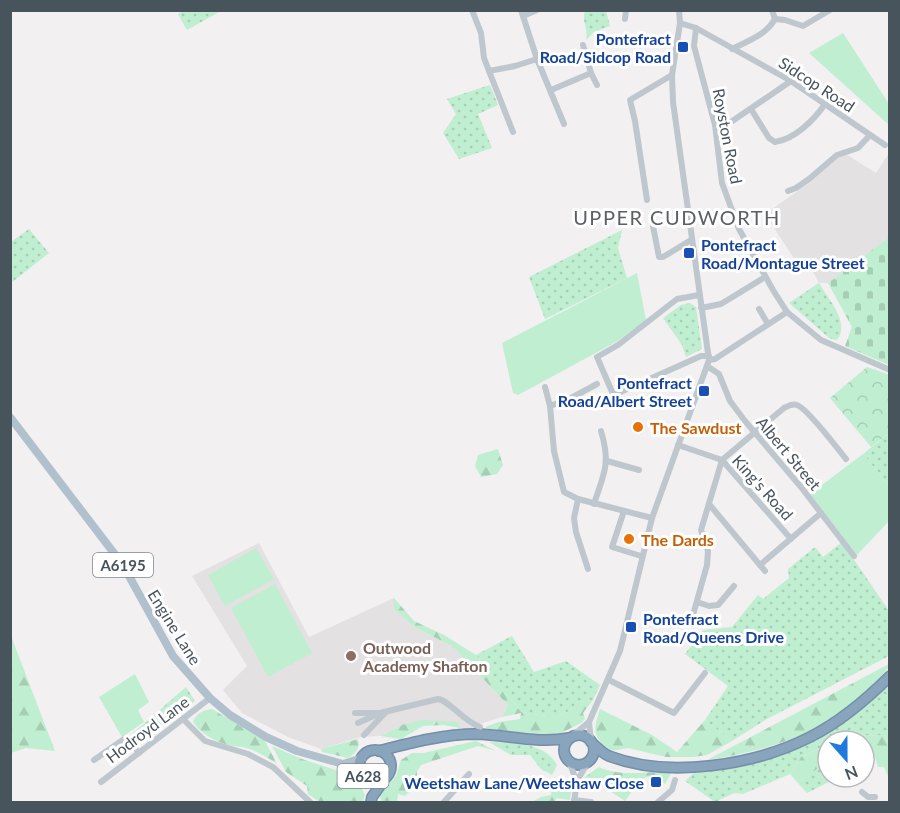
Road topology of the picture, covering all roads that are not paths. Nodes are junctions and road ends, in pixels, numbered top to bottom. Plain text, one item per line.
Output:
1 (472, 10) edge
2 (537, 10) edge
3 (626, 10) edge
4 (679, 10) edge
5 (772, 10) edge
6 (830, 10) edge
7 (522, 13) edge
8 (625, 19) dead end
9 (775, 19) junction
10 (680, 23) junction
11 (696, 28) junction
12 (583, 45) dead end
13 (732, 49) junction
14 (537, 59) junction
15 (489, 71) junction
16 (591, 73) junction
17 (672, 75) junction
18 (790, 81) junction
19 (597, 85) dead end
20 (550, 90) junction
21 (825, 105) junction
22 (751, 109) junction
23 (564, 124) dead end
24 (716, 125) junction
25 (513, 132) dead end
26 (870, 135) junction
27 (885, 146) dead end
28 (788, 190) dead end
29 (647, 200) dead end
30 (653, 226) dead end
31 (691, 240) junction
32 (765, 277) junction
33 (699, 295) junction
34 (702, 308) junction
35 (759, 309) dead end
36 (787, 312) junction
37 (768, 324) junction
38 (708, 360) junction
39 (890, 370) edge
40 (597, 384) dead end
41 (545, 387) dead end
42 (550, 406) junction
43 (10, 417) edge
44 (601, 431) dead end
45 (754, 432) junction
46 (678, 445) junction
47 (846, 459) dead end
48 (722, 460) junction
49 (607, 461) junction
50 (639, 470) dead end
51 (578, 500) junction
52 (594, 504) junction
53 (709, 504) junction
54 (624, 511) junction
55 (821, 513) junction
56 (652, 518) junction
57 (791, 539) junction
58 (641, 556) junction
59 (854, 556) dead end
60 (760, 565) junction
61 (588, 569) dead end
62 (765, 571) dead end
63 (734, 586) dead end
64 (697, 602) junction
65 (693, 615) dead end
66 (705, 673) dead end
67 (890, 676) edge
68 (609, 680) junction
69 (210, 698) junction
70 (382, 713) junction
71 (183, 719) junction
72 (589, 722) junction
73 (358, 723) junction
74 (480, 728) dead end
75 (571, 737) junction
76 (543, 742) junction
77 (591, 742) junction
78 (405, 746) junction
79 (379, 751) junction
80 (139, 753) junction
81 (607, 755) junction
82 (362, 758) junction
83 (94, 760) dead end
84 (568, 760) junction
85 (588, 761) junction
86 (343, 764) junction
87 (391, 765) junction
88 (469, 774) dead end
89 (364, 778) junction
90 (386, 778) junction
91 (675, 780) dead end
92 (577, 781) junction
93 (101, 782) dead end
94 (862, 792) dead end
95 (869, 799) edge
96 (372, 800) edge
97 (448, 801) edge
98 (574, 801) edge
99 (310, 802) edge
100 (591, 802) edge
101 (658, 802) edge

1 - 15 street
2 - 7 street
3 - 8 street
4 - 10 street
5 - 9 street
6 - 9 street
7 - 14 street
9 - 13 street
10 - 11 street
10 - 17 street
11 - 13 street, Sidcop Road
11 - 24 street, Royston Road
12 - 16 street
13 - 18 street, Sidcop Road
14 - 15 street
14 - 20 street
15 - 25 street
16 - 19 street
16 - 20 street
17 - 29 street
17 - 31 street
18 - 21 street, Sidcop Road
18 - 22 street
20 - 23 street
21 - 22 street
21 - 26 street, Sidcop Road
22 - 24 street
24 - 32 street, Royston Road
26 - 27 street, Sidcop Road
26 - 28 street
30 - 31 street
31 - 33 street
32 - 34 street
32 - 36 street, Royston Road
33 - 34 street
33 - 38 street
34 - 38 street
35 - 37 street
36 - 37 street
36 - 39 street, Royston Road
37 - 38 street
38 - 45 street, Albert Street
38 - 46 street
40 - 42 street
41 - 42 street
42 - 51 street
43 - 69 main road, Engine Lane / A6195
44 - 49 street
45 - 47 street
45 - 48 street
45 - 55 street, Albert Street
46 - 48 street, King's Road
46 - 56 street
48 - 53 street
48 - 57 street, King's Road
49 - 50 street
49 - 52 street
51 - 52 street
51 - 61 street
52 - 54 street
53 - 60 street
53 - 64 street
54 - 56 street
54 - 58 street
55 - 57 street
55 - 59 street, Albert Street
56 - 58 street
57 - 60 street
58 - 68 street
60 - 62 street
63 - 64 street
64 - 65 street
66 - 68 street
67 - 81 highway, A628
68 - 72 street
69 - 71 street, Hodroyd Lane
69 - 86 main road, Engine Lane / A6195
70 - 73 street
70 - 73 street
70 - 73 street
70 - 74 street
71 - 80 street, Hodroyd Lane
71 - 99 street
72 - 75 street
72 - 77 street
75 - 76 highway, A628
75 - 77 highway, A628
75 - 84 highway
76 - 78 highway, A628
76 - 84 highway, A628
77 - 81 highway, A628
77 - 85 highway
78 - 79 highway, A628
78 - 87 highway, A628
79 - 82 highway, A628
79 - 87 highway, A628
80 - 83 street
80 - 93 street, Hodroyd Lane
81 - 85 highway, A628
82 - 86 main road
82 - 89 highway, A628
84 - 85 highway, A628
84 - 92 street
85 - 92 street
86 - 89 main road, Engine Lane / A6195
87 - 90 highway, A628
88 - 97 street
89 - 90 highway, A628
89 - 96 highway, A628
90 - 96 highway, A628
91 - 101 street
92 - 98 street
94 - 95 street
98 - 100 street

